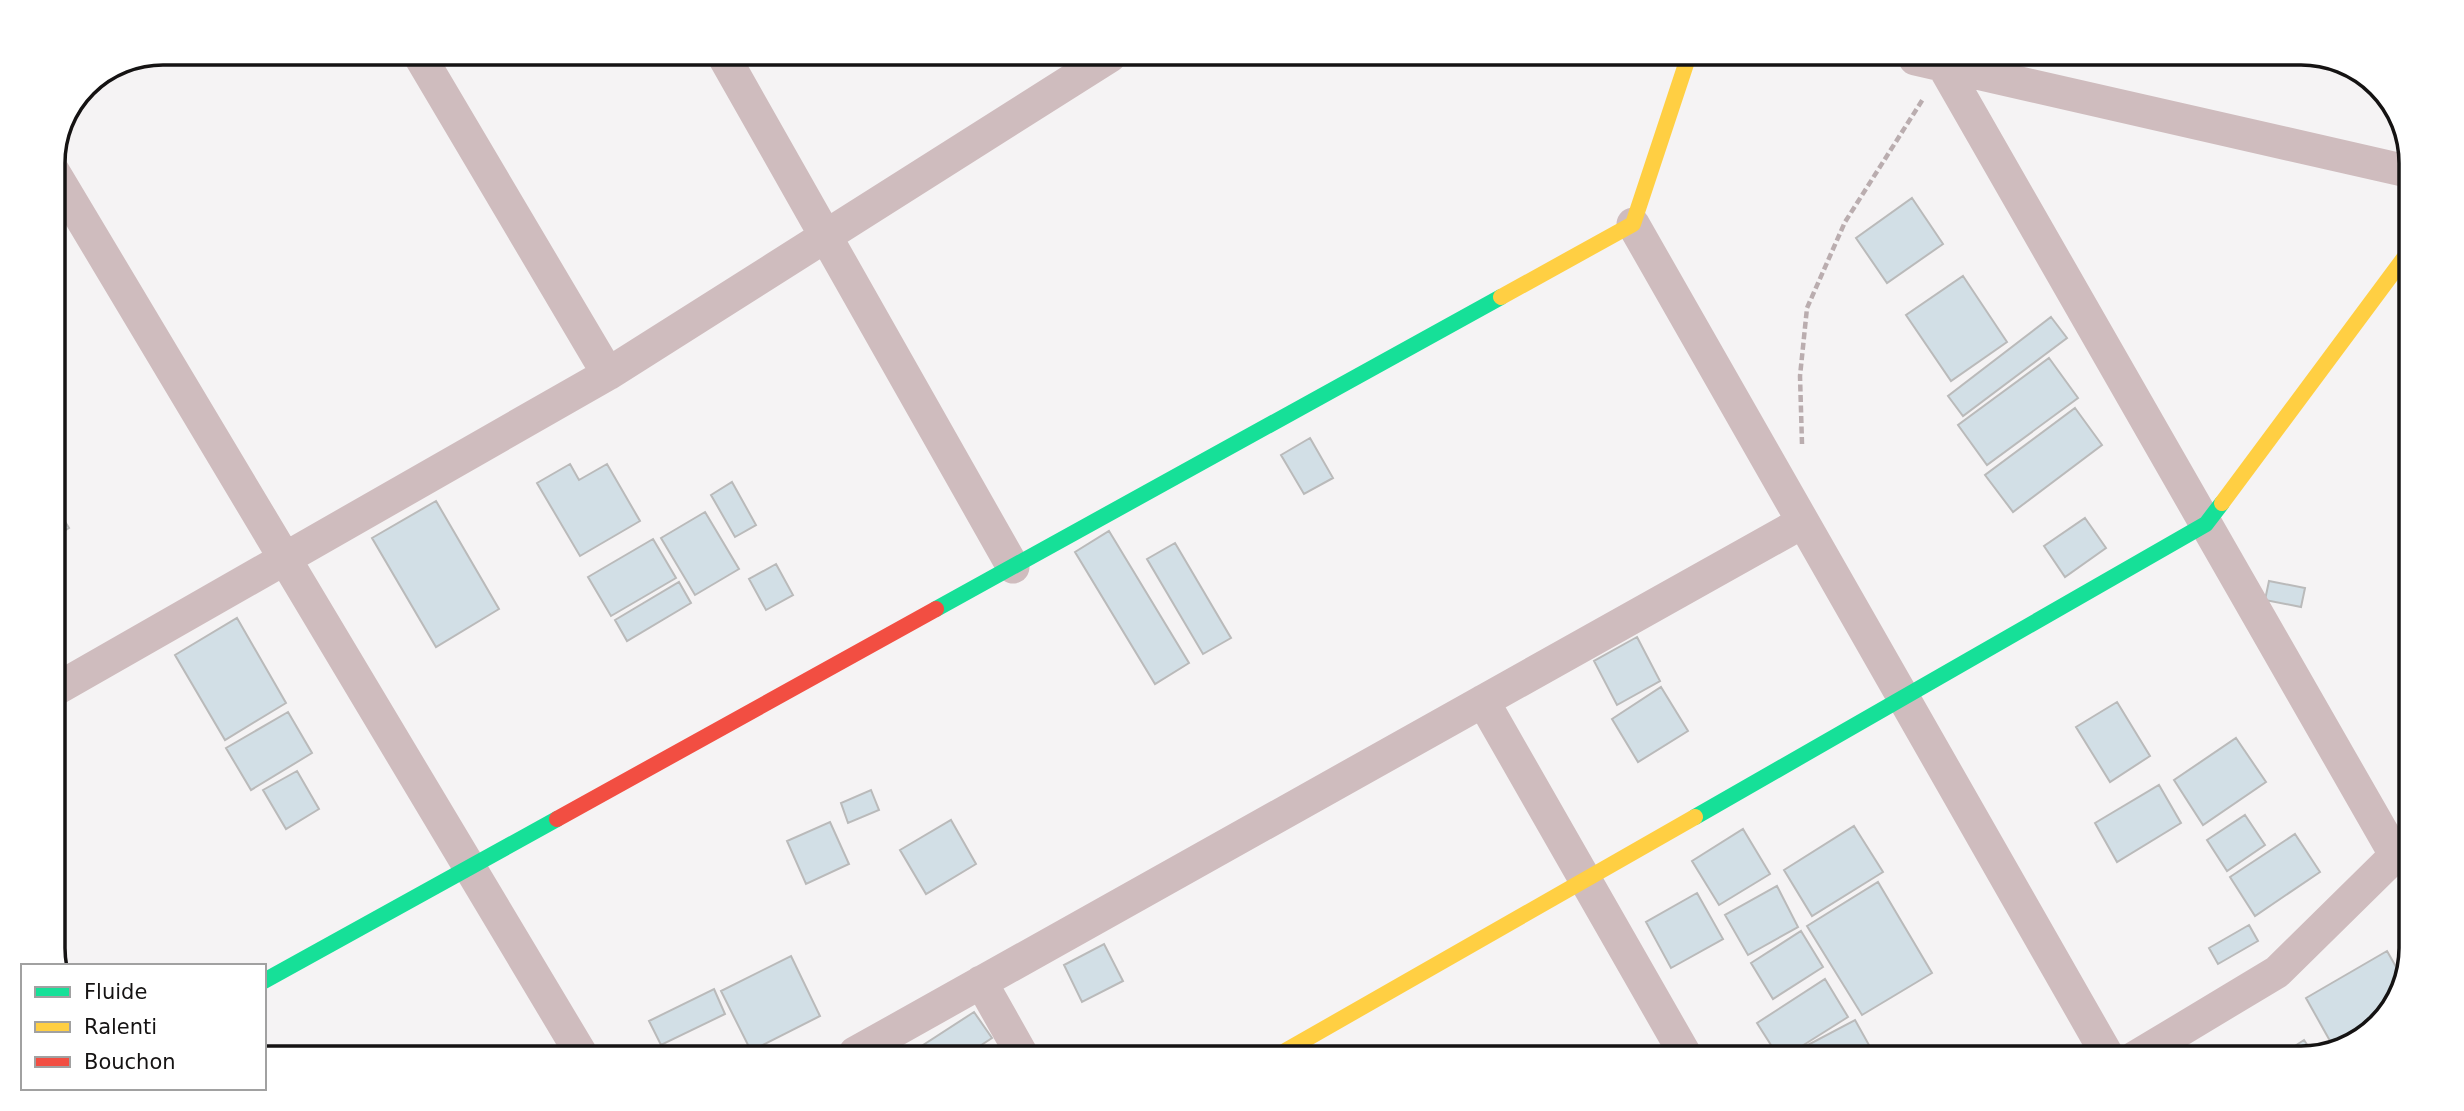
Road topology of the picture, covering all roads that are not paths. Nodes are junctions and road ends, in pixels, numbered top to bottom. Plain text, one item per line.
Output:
1 (425, 65) edge
2 (729, 65) edge
3 (1096, 65) edge
4 (1686, 65) edge
5 (1930, 65) edge
6 (1938, 65) edge
7 (2399, 169) edge
8 (65, 191) edge
9 (1633, 224) junction
10 (825, 236) junction
11 (2399, 265) edge
12 (608, 374) junction
13 (1803, 522) junction
14 (2206, 524) junction
15 (284, 557) junction
16 (1013, 567) junction
17 (65, 684) edge
18 (1903, 698) junction
19 (1483, 701) junction
20 (2399, 849) edge
21 (2399, 852) edge
22 (470, 867) junction
23 (1585, 879) junction
24 (266, 980) edge
25 (981, 982) junction
26 (576, 1046) edge
27 (867, 1046) edge
28 (1017, 1046) edge
29 (1296, 1046) edge
30 (1680, 1046) edge
31 (2102, 1046) edge
32 (2154, 1046) edge

1 - 12 street
2 - 10 street
3 - 10 street
4 - 9 street
5 - 14 street
6 - 7 street
8 - 15 street
9 - 13 street
9 - 16 street
10 - 12 street
10 - 16 street
11 - 14 street
12 - 15 street
13 - 18 street
13 - 19 street
14 - 18 street
14 - 20 street
15 - 17 street
15 - 22 street
16 - 22 street
18 - 23 street
18 - 31 street
19 - 23 street
19 - 25 street
21 - 32 street
22 - 24 street
22 - 26 street
23 - 29 street
23 - 30 street
25 - 27 street
25 - 28 street

